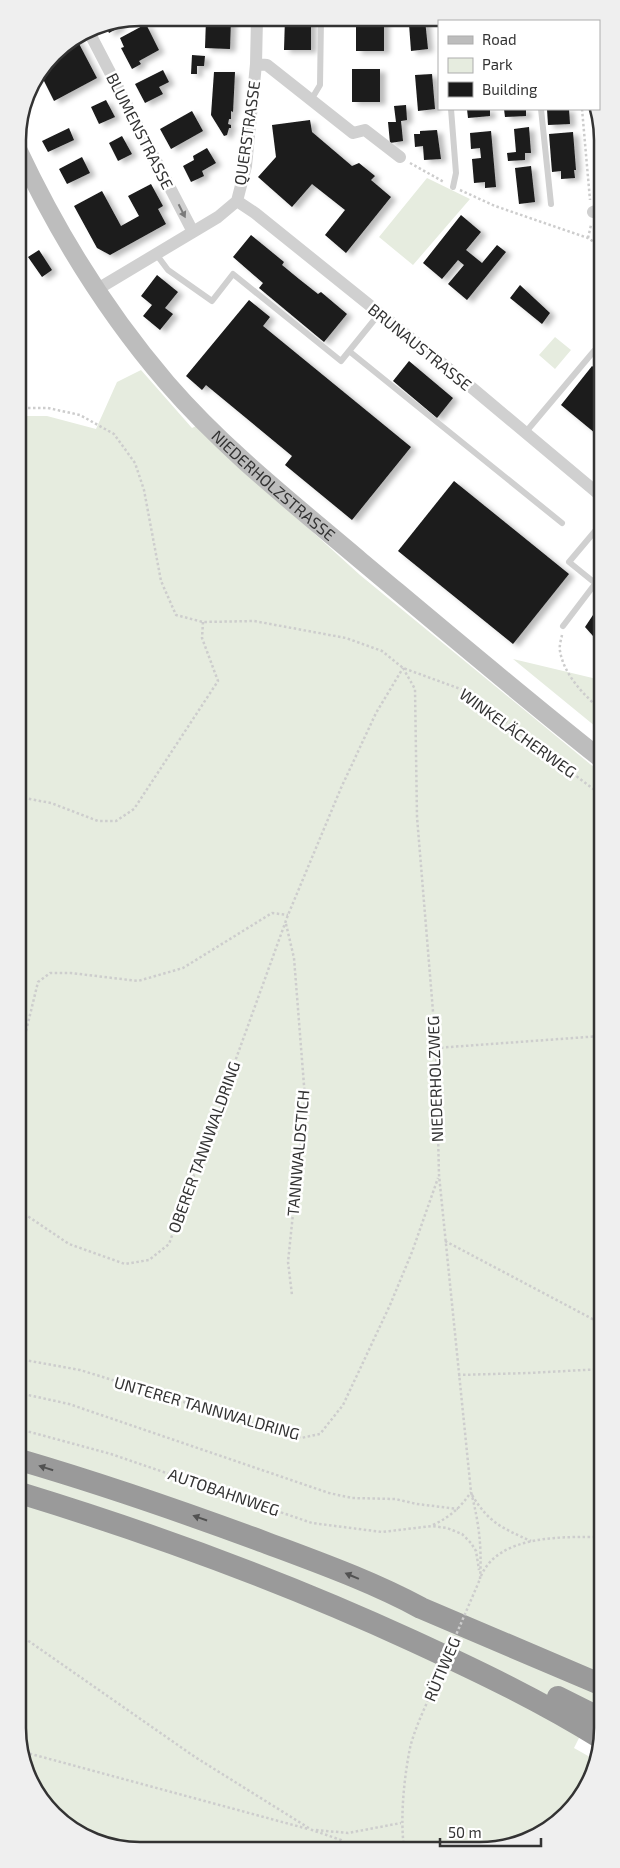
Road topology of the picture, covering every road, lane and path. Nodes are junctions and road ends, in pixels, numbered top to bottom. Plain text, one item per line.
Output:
1 (257, 26) edge
2 (321, 26) edge
3 (92, 37) edge
4 (256, 64) junction
5 (311, 100) junction
6 (451, 110) edge
7 (542, 110) edge
8 (582, 110) edge
9 (400, 157) joint
10 (26, 165) edge
11 (453, 186) junction
12 (237, 202) junction
13 (551, 204) dead end
14 (594, 204) edge
15 (193, 232) junction
16 (594, 242) edge
17 (156, 254) junction
18 (96, 290) junction
19 (379, 314) junction
20 (349, 351) junction
21 (594, 351) dead end
22 (26, 408) edge
23 (525, 433) junction
24 (594, 490) edge
25 (562, 523) dead end
26 (594, 532) edge
27 (594, 583) edge
28 (594, 585) edge
29 (203, 622) junction
30 (563, 626) joint
31 (404, 668) junction
32 (594, 704) edge
33 (594, 753) edge
34 (594, 790) edge
35 (26, 798) edge
36 (288, 915) junction
37 (286, 922) junction
38 (26, 1031) edge
39 (594, 1037) edge
40 (436, 1048) junction
41 (438, 1175) junction
42 (26, 1215) edge
43 (445, 1241) junction
44 (292, 1295) dead end
45 (594, 1320) edge
46 (26, 1360) edge
47 (594, 1369) edge
48 (458, 1375) junction
49 (26, 1394) edge
50 (26, 1431) edge
51 (26, 1462) edge
52 (26, 1484) edge
53 (470, 1492) junction
54 (26, 1495) edge
55 (458, 1509) junction
56 (432, 1526) junction
57 (594, 1537) edge
58 (533, 1541) junction
59 (480, 1579) junction
60 (397, 1595) junction
61 (26, 1639) edge
62 (594, 1669) edge
63 (594, 1682) edge
64 (594, 1715) edge
65 (594, 1734) edge
66 (29, 1753) edge
67 (401, 1824) junction
68 (312, 1830) junction
69 (343, 1842) edge
70 (403, 1842) edge

1 - 4 street, QUERSTRASSE
2 - 5 lane
3 -> 15 street, BLUMENSTRASSE
4 - 5 street
4 - 12 street, QUERSTRASSE
5 - 9 street
6 - 11 lane
7 - 13 lane
8 - 14 path
9 - 11 path
10 - 18 main road, NIEDERHOLZSTRASSE
11 - 16 path
12 - 15 street, QUERSTRASSE
12 - 19 street, BRUNAUSTRASSE
15 - 17 street, QUERSTRASSE
17 - 18 street, QUERSTRASSE
17 - 20 lane
18 - 33 main road, NIEDERHOLZSTRASSE
19 - 20 lane
19 - 23 street, BRUNAUSTRASSE
20 - 25 lane
21 - 23 lane
22 - 29 path
23 - 24 street, BRUNAUSTRASSE
26 - 27 lane
28 - 30 lane
29 - 31 path, WINKELÄCHERWEG
29 - 35 path
30 - 32 path
31 - 34 path, WINKELÄCHERWEG
31 - 36 path, OBERER TANNWALDRING
31 - 40 path, NIEDERHOLZWEG
36 - 37 path, OBERER TANNWALDRING
36 - 38 path
37 - 42 path, OBERER TANNWALDRING
37 - 44 path, TANNWALDSTICH
39 - 40 path
40 - 41 path, NIEDERHOLZWEG
41 - 43 path, NIEDERHOLZWEG
41 - 46 path, UNTERER TANNWALDRING
43 - 45 path
43 - 48 path, NIEDERHOLZWEG
47 - 48 path
48 - 53 path, NIEDERHOLZWEG
49 - 55 path
50 - 56 path, AUTOBAHNWEG
60 -> 51 highway
52 - 64 highway
53 - 55 path, AUTOBAHNWEG
53 - 58 path
53 - 59 path, RÜTIWEG
54 - 65 highway
55 - 56 path, AUTOBAHNWEG
56 - 59 path, AUTOBAHNWEG
57 - 58 path
58 - 59 path
59 - 67 path, RÜTIWEG, bridge
60 - 62 highway
60 - 63 highway
61 - 68 path
66 - 68 path
67 - 68 path
67 - 70 path, RÜTIWEG
68 - 69 path

